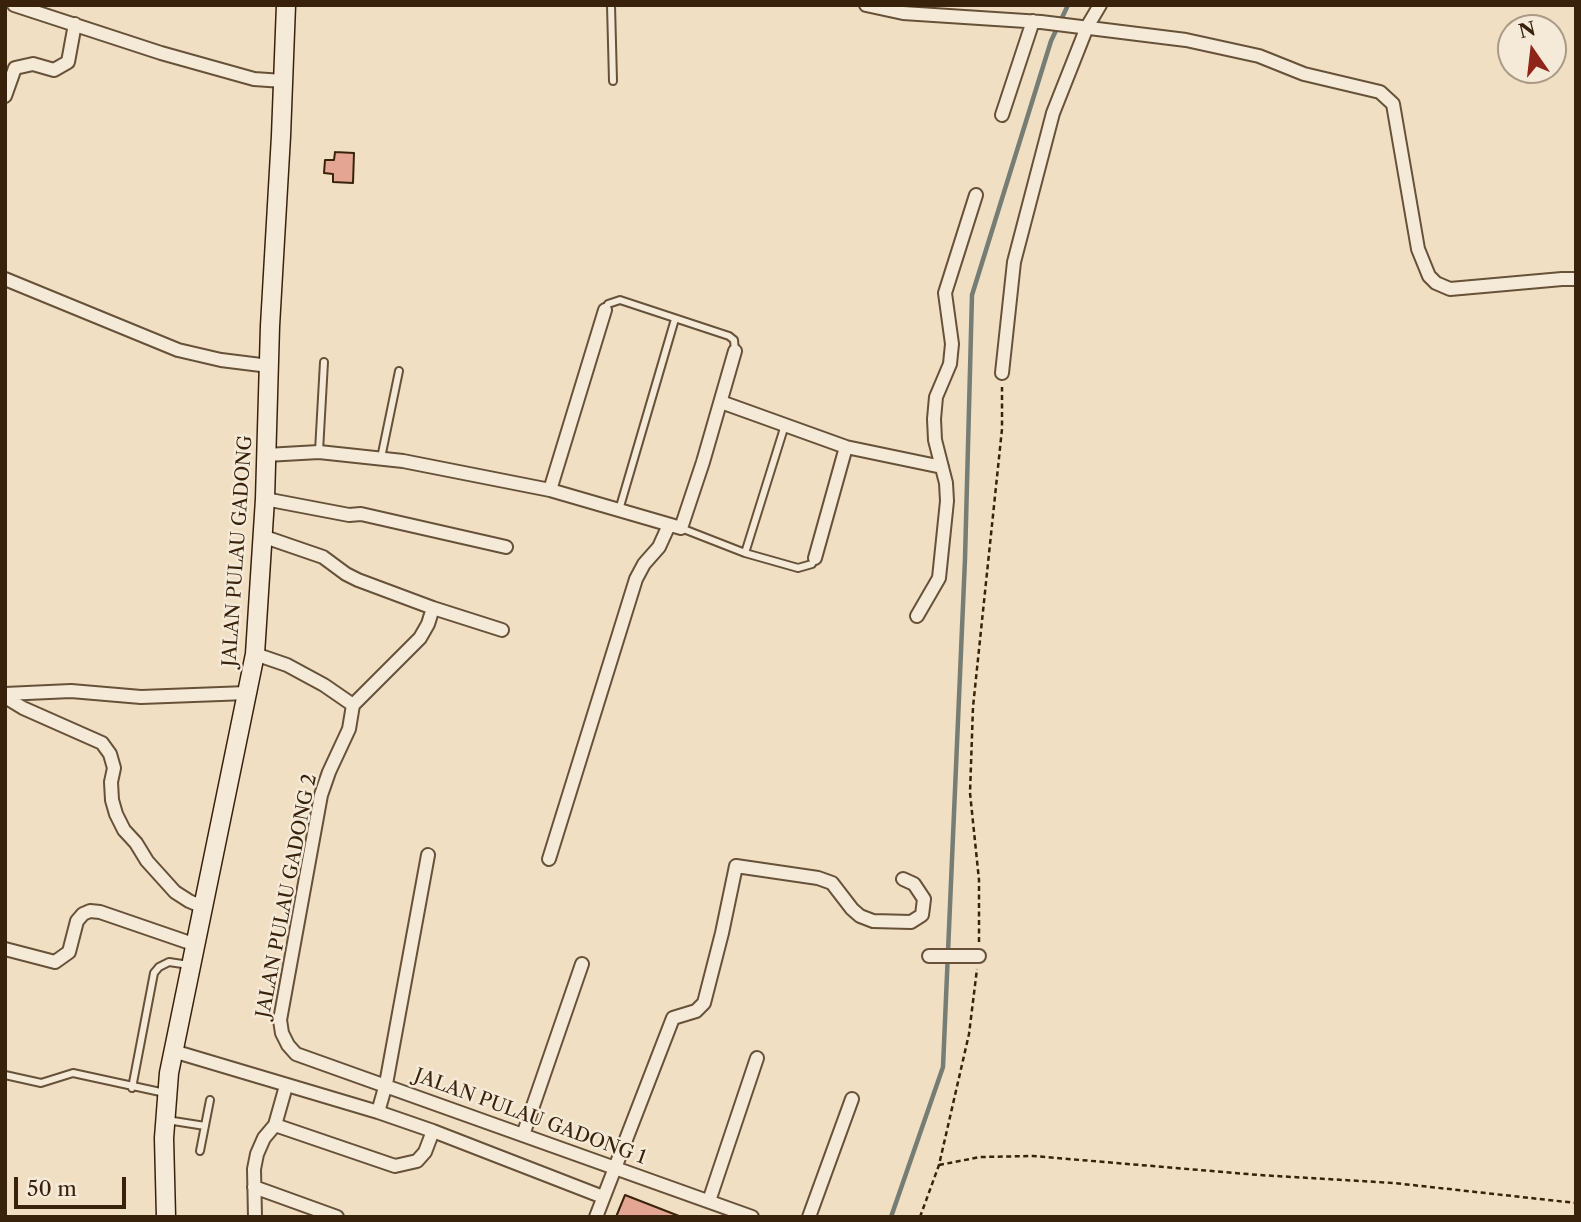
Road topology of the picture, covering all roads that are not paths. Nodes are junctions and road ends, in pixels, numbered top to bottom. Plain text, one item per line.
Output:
1 (14, 5) edge
2 (286, 5) edge
3 (611, 5) edge
4 (866, 5) edge
5 (1100, 5) edge
6 (905, 9) edge
7 (1037, 22) junction
8 (75, 24) junction
9 (1081, 26) junction
10 (283, 81) junction
11 (613, 81) dead end
12 (5, 96) edge
13 (1002, 115) dead end
14 (976, 195) dead end
15 (5, 279) edge
16 (1576, 279) edge
17 (605, 310) joint
18 (675, 319) junction
19 (735, 351) joint
20 (324, 362) dead end
21 (269, 366) junction
22 (400, 371) dead end
23 (1002, 373) road end
24 (721, 402) junction
25 (785, 425) junction
26 (846, 446) junction
27 (319, 452) junction
28 (267, 455) junction
29 (381, 458) junction
30 (942, 467) junction
31 (550, 490) junction
32 (265, 499) junction
33 (619, 510) junction
34 (675, 526) junction
35 (262, 536) junction
36 (506, 547) dead end
37 (745, 553) junction
38 (815, 558) joint
39 (433, 608) junction
40 (917, 616) dead end
41 (502, 629) dead end
42 (255, 653) junction
43 (247, 693) junction
44 (5, 695) edge
45 (353, 705) junction
46 (428, 855) dead end
47 (549, 859) dead end
48 (903, 879) dead end
49 (203, 907) junction
50 (196, 945) junction
51 (5, 949) edge
52 (929, 956) dead end
53 (976, 956) road end
54 (582, 964) dead end
55 (191, 965) junction
56 (173, 1051) junction
57 (296, 1054) joint
58 (757, 1058) dead end
59 (5, 1075) edge
60 (386, 1084) junction
61 (286, 1086) junction
62 (132, 1088) junction
63 (167, 1093) junction
64 (852, 1099) dead end
65 (210, 1101) dead end
66 (378, 1112) junction
67 (165, 1119) junction
68 (275, 1125) junction
69 (205, 1126) junction
70 (433, 1131) junction
71 (523, 1135) junction
72 (200, 1151) dead end
73 (615, 1169) junction
74 (254, 1186) junction
75 (603, 1197) junction
76 (709, 1201) junction
77 (166, 1217) edge
78 (255, 1217) edge
79 (337, 1217) edge
80 (596, 1217) edge
81 (752, 1217) edge
82 (809, 1217) edge

1 - 8 street
2 - 10 main road, JALAN PULAU GADONG
3 - 11 lane
4 - 6 street
5 - 9 street
6 - 7 street
7 - 9 street
7 - 13 street
8 - 10 street
8 - 12 street
9 - 16 street
9 - 23 street
10 - 21 main road, JALAN PULAU GADONG
14 - 30 street
15 - 21 street
17 - 18 lane
17 - 31 street
18 - 19 lane
18 - 33 lane
19 - 24 street
20 - 27 lane
21 - 28 main road, JALAN PULAU GADONG
22 - 29 lane
24 - 25 street
24 - 34 street
25 - 26 street
25 - 37 lane
26 - 30 street
26 - 38 street
27 - 28 street
27 - 29 street
28 - 32 main road, JALAN PULAU GADONG
29 - 31 street
30 - 40 street
31 - 33 street
32 - 35 main road, JALAN PULAU GADONG
32 - 36 street
33 - 34 street
34 - 37 lane
34 - 47 street
35 - 39 street
35 - 42 main road, JALAN PULAU GADONG
37 - 38 lane
39 - 41 street
39 - 45 street
42 - 43 main road, JALAN PULAU GADONG
42 - 45 street
43 - 44 street
43 - 49 main road, JALAN PULAU GADONG
44 - 49 street
45 - 57 street, JALAN PULAU GADONG 2
46 - 60 street
48 - 73 street
49 - 50 main road, JALAN PULAU GADONG
50 - 51 street
50 - 55 main road, JALAN PULAU GADONG
52 - 53 street
54 - 71 street
55 - 56 main road, JALAN PULAU GADONG
55 - 62 lane
56 - 61 street
56 - 63 main road, JALAN PULAU GADONG
57 - 60 street, JALAN PULAU GADONG 1
58 - 76 street
59 - 62 lane
60 - 66 street
60 - 71 street, JALAN PULAU GADONG 1
61 - 66 street
61 - 68 street
62 - 63 lane
63 - 67 main road, JALAN PULAU GADONG
64 - 82 street
65 - 69 lane
66 - 70 street
67 - 69 lane
67 - 77 main road, JALAN PULAU GADONG
68 - 70 street
68 - 74 street
69 - 72 lane
70 - 75 street
71 - 73 street, JALAN PULAU GADONG 1
73 - 75 street
73 - 76 street, JALAN PULAU GADONG 1
74 - 78 street
74 - 79 street
75 - 80 street
76 - 81 street, JALAN PULAU GADONG 1

